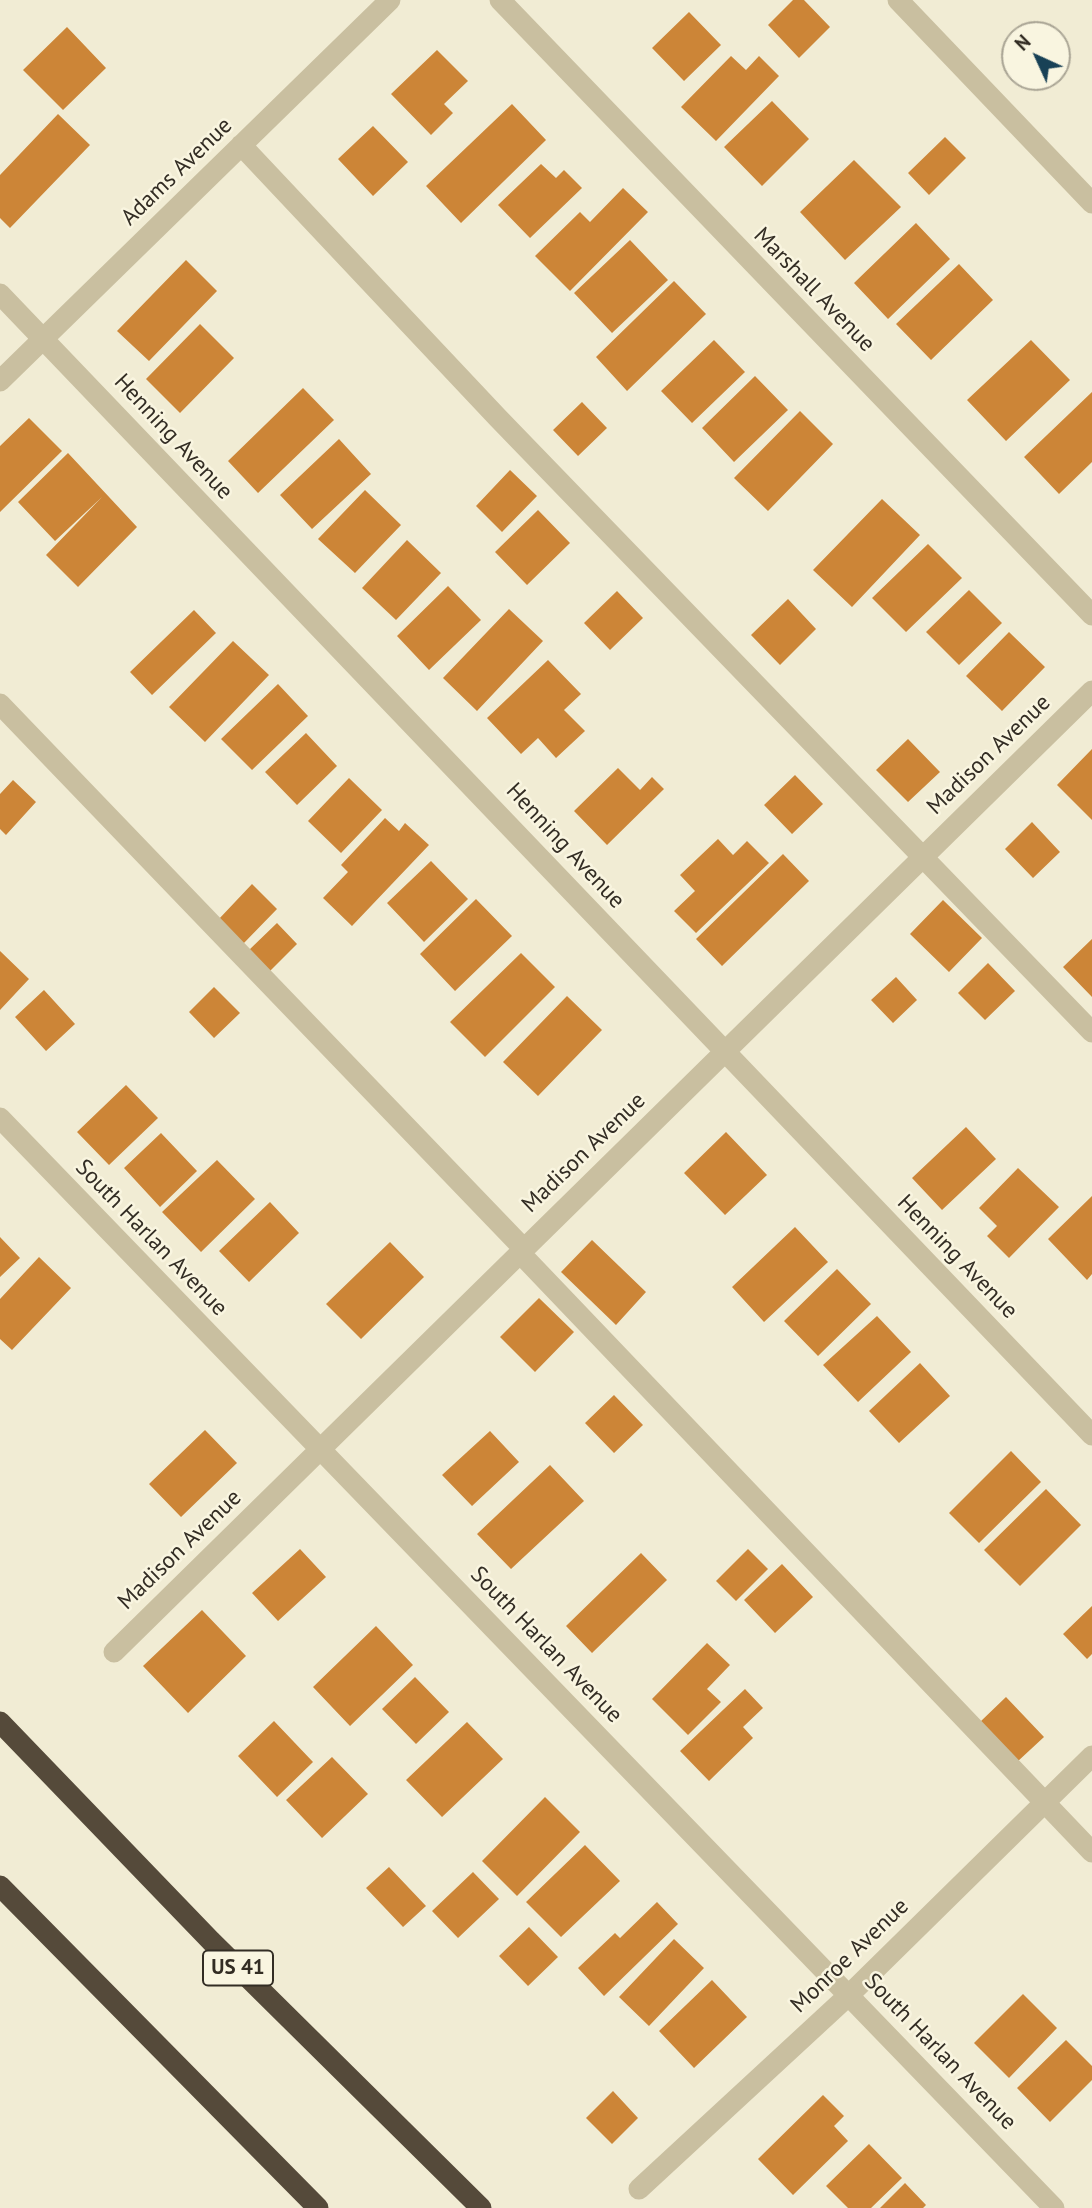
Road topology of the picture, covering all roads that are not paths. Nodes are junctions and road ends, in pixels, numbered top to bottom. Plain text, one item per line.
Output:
1 (390, 0) edge
2 (500, 0) edge
3 (898, 0) edge
4 (241, 145) junction
5 (1092, 203) edge
6 (0, 294) edge
7 (44, 340) junction
8 (0, 382) edge
9 (1092, 615) edge
10 (1092, 691) edge
11 (0, 704) edge
12 (924, 856) junction
13 (1092, 1032) edge
14 (724, 1052) junction
15 (0, 1118) edge
16 (522, 1251) junction
17 (1092, 1435) edge
18 (320, 1450) junction
19 (114, 1652) dead end
20 (0, 1722) edge
21 (1092, 1756) edge
22 (1044, 1803) junction
23 (1092, 1852) edge
24 (0, 1886) edge
25 (849, 1995) junction
26 (639, 2189) dead end
27 (318, 2208) edge
28 (481, 2208) edge
29 (1054, 2208) edge

1 - 4 street, Adams Avenue
2 - 9 street, Marshall Avenue
3 - 5 street
4 - 7 street, Adams Avenue
4 - 12 street
6 - 7 street, Henning Avenue
7 - 8 street, Adams Avenue
7 - 14 street, Henning Avenue
10 - 12 street, Madison Avenue
11 - 16 street
12 - 13 street
12 - 14 street, Madison Avenue
14 - 16 street, Madison Avenue
14 - 17 street, Henning Avenue
15 - 18 street, South Harlan Avenue
16 - 18 street, Madison Avenue
16 - 22 street
18 - 19 street, Madison Avenue
18 - 25 street, South Harlan Avenue
20 - 28 highway, US 41
21 - 22 street, Monroe Avenue
22 - 23 street
22 - 25 street, Monroe Avenue
24 - 27 highway
25 - 26 street, Monroe Avenue
25 - 29 street, South Harlan Avenue

